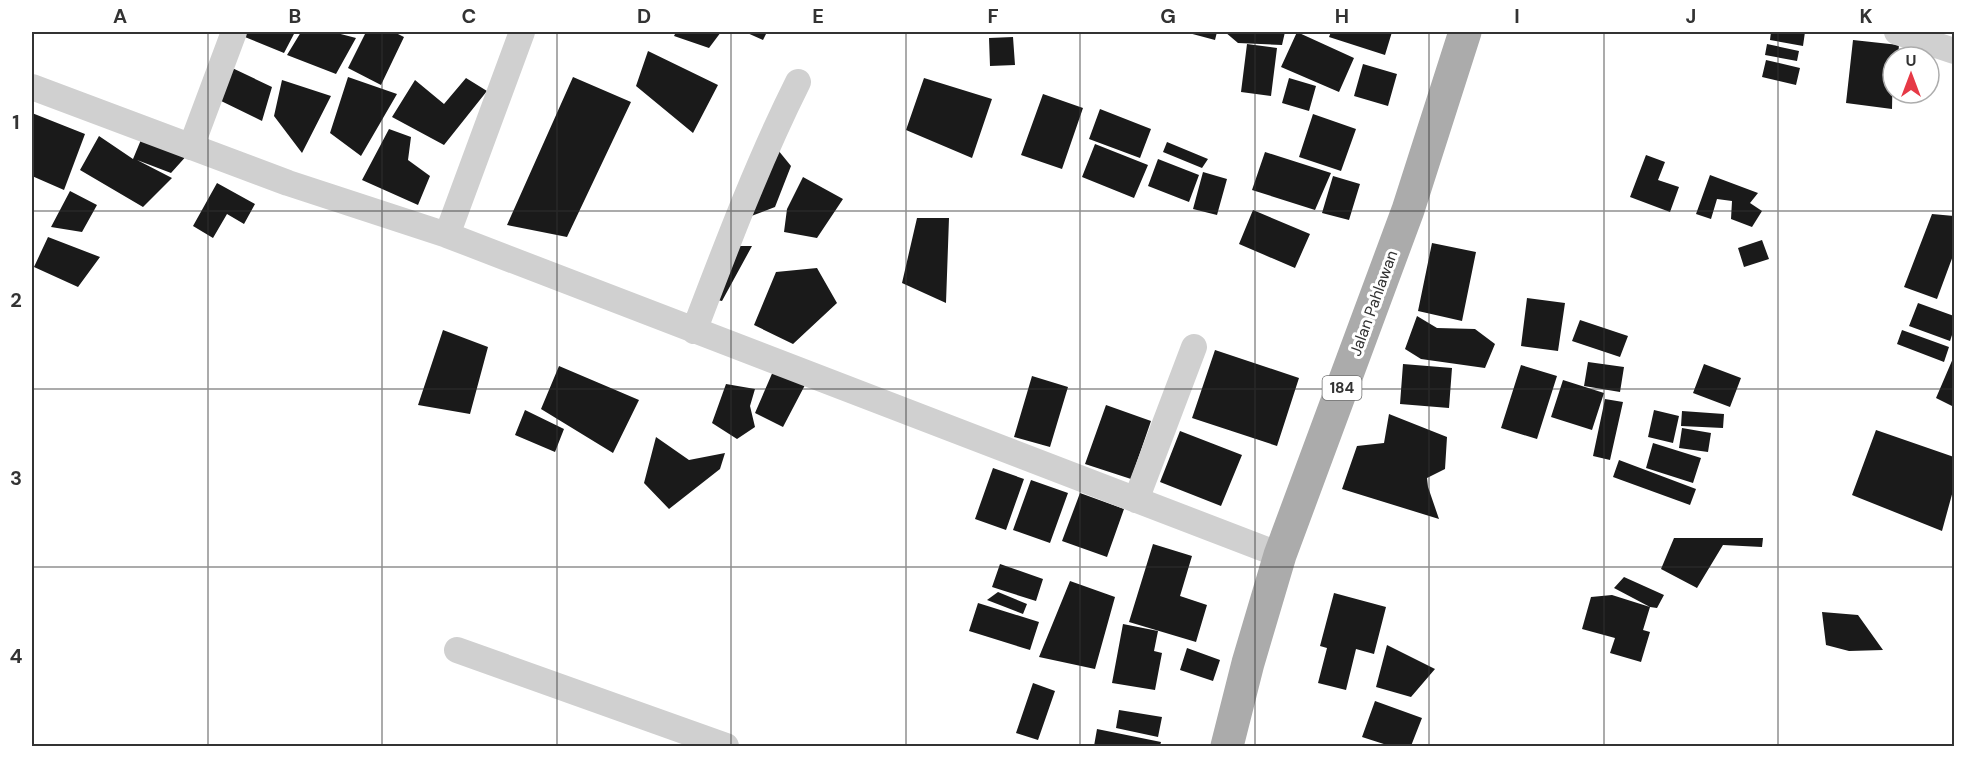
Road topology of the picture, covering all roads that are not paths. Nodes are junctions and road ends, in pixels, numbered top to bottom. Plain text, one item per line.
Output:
1 (234, 32) edge
2 (522, 32) edge
3 (1465, 32) edge
4 (1897, 32) edge
5 (1954, 51) edge
6 (798, 82) dead end
7 (32, 87) edge
8 (191, 147) junction
9 (447, 235) junction
10 (694, 331) junction
11 (1194, 347) dead end
12 (1136, 500) junction
13 (1280, 555) junction
14 (457, 650) dead end
15 (726, 747) edge
16 (1227, 747) edge

1 - 8 street
2 - 9 street
3 - 13 main road, Jalan Pahlawan / 184
4 - 5 street
6 - 10 street
7 - 8 street
8 - 9 street
9 - 10 street
10 - 12 street
11 - 12 street
12 - 13 street
13 - 16 main road, Jalan Pahlawan / 184
14 - 15 street

